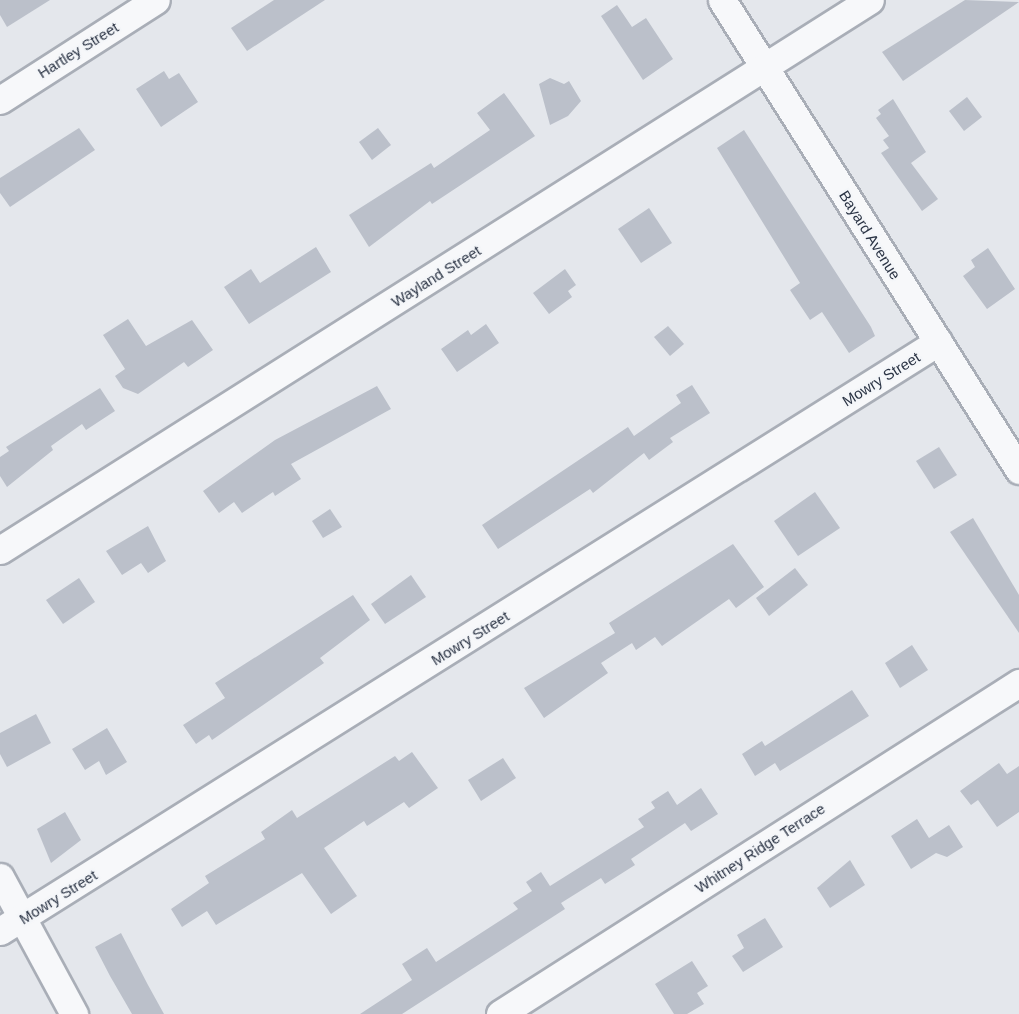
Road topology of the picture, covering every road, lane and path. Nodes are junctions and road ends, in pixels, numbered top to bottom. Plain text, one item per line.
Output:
1 (156, 0) edge
2 (722, 0) edge
3 (870, 0) edge
4 (765, 69) junction
5 (0, 99) edge
6 (938, 342) junction
7 (1019, 470) edge
8 (0, 550) edge
9 (1019, 683) edge
10 (0, 877) edge
11 (12, 925) edge
12 (74, 1014) edge
13 (500, 1014) edge

1 - 5 street, Hartley Street
2 - 4 street, Bayard Avenue
3 - 4 street, Wayland Street
4 - 6 street, Bayard Avenue
4 - 8 street, Wayland Street
6 - 7 street, Bayard Avenue
6 - 11 street, Mowry Street
9 - 13 street, Whitney Ridge Terrace
10 - 11 street
11 - 12 street

